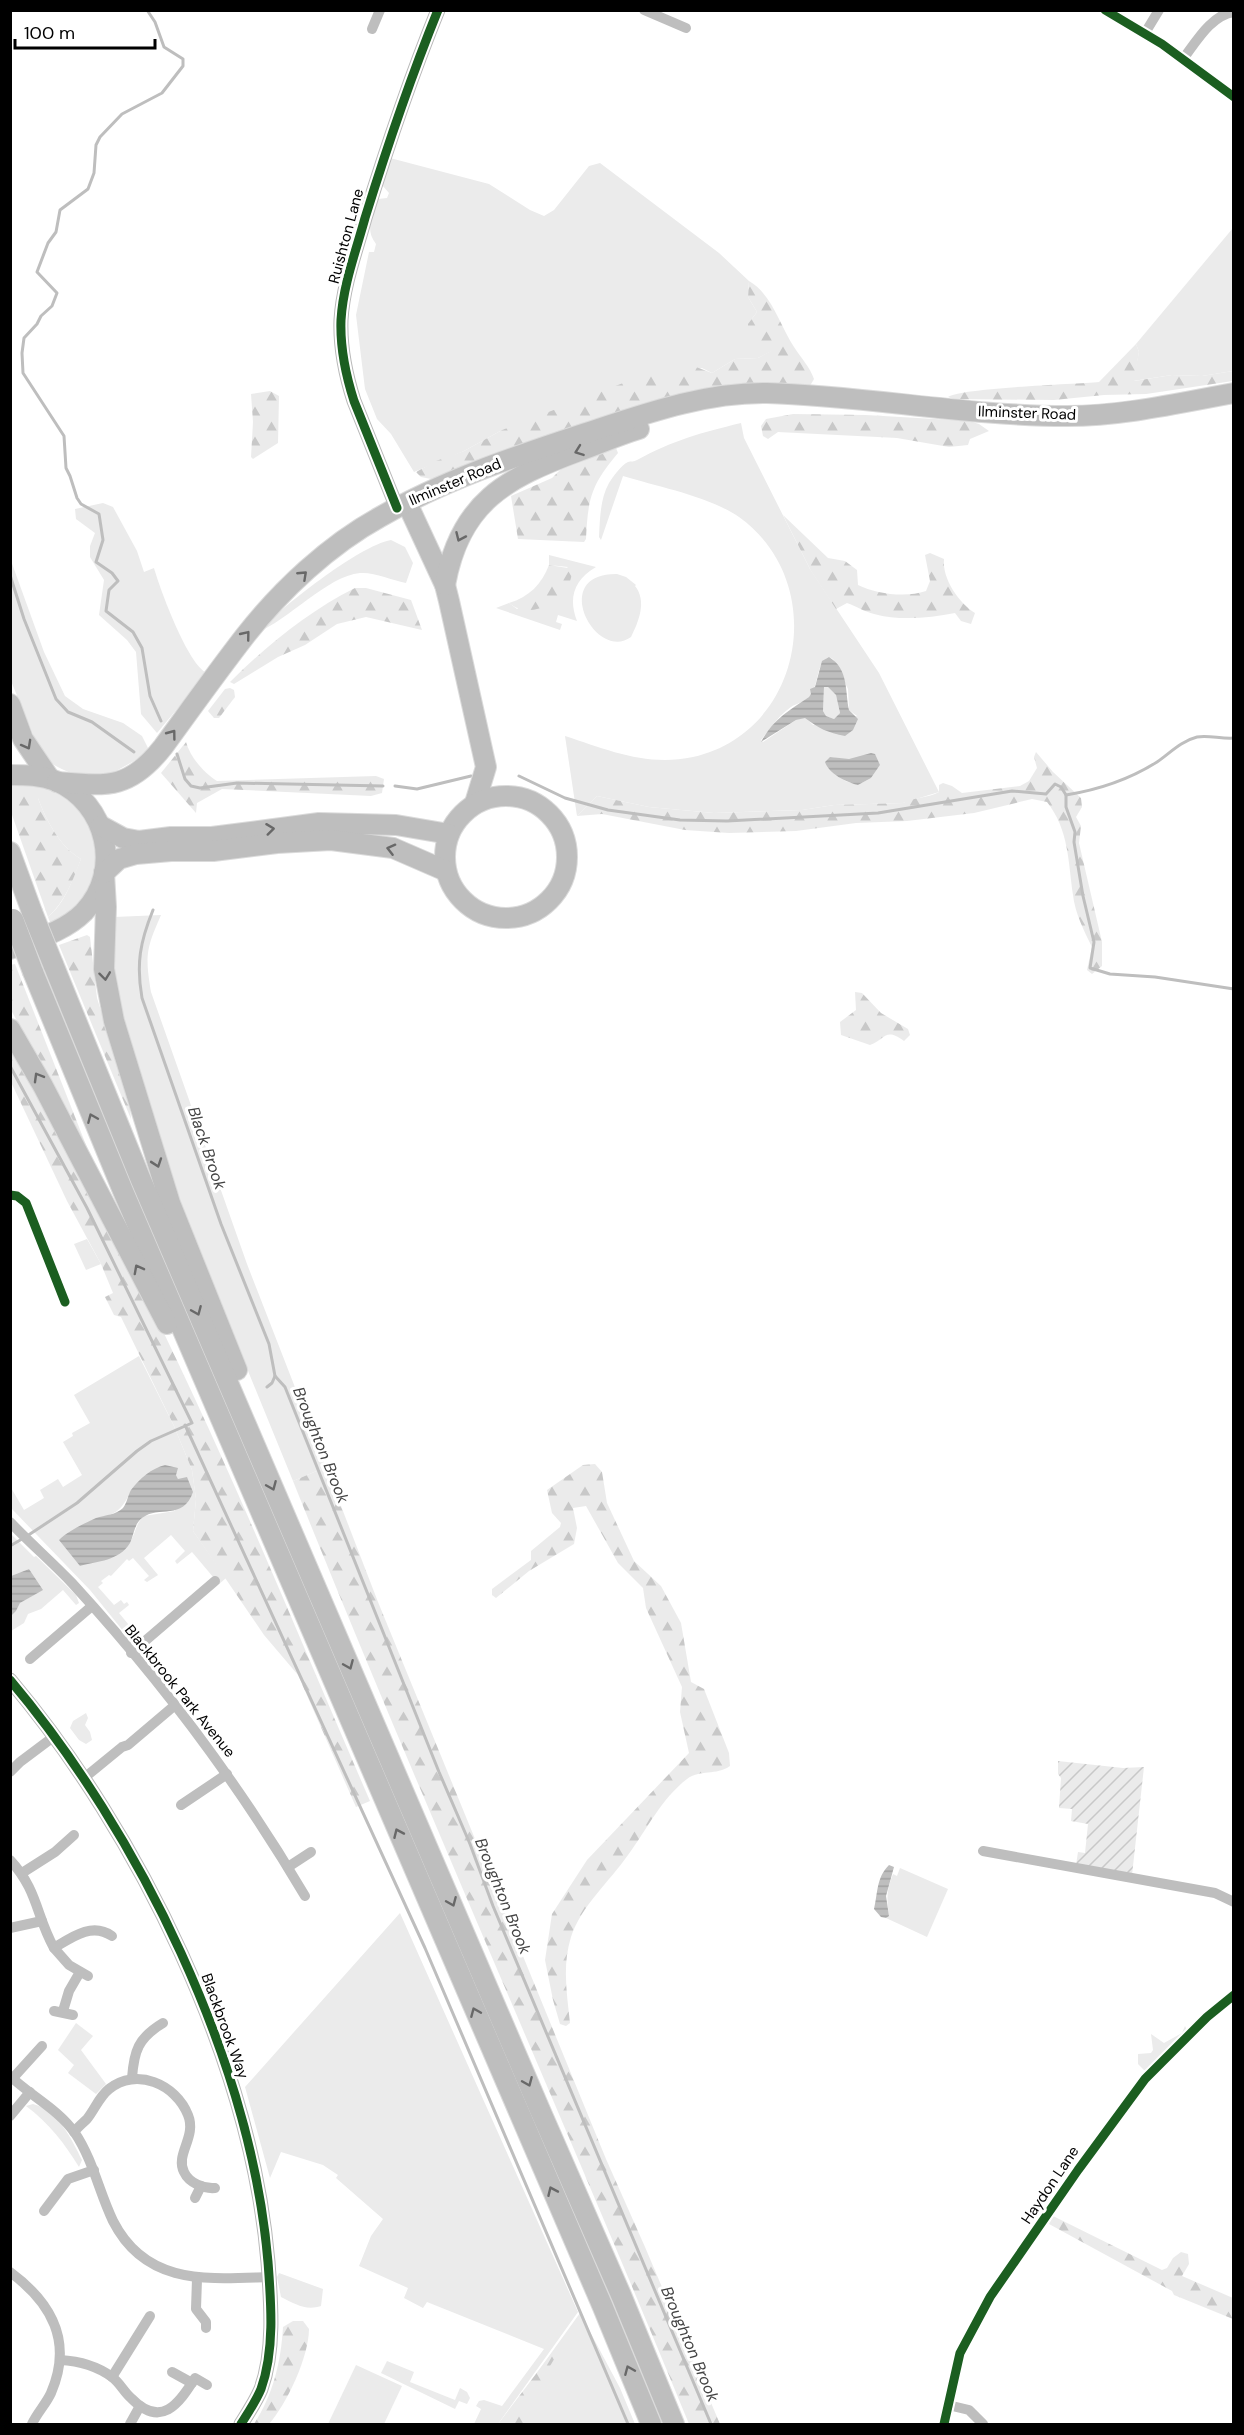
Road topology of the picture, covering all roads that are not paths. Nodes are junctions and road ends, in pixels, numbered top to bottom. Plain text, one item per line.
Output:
1 (380, 10) edge
2 (438, 10) edge
3 (644, 10) edge
4 (1105, 10) edge
5 (1159, 10) edge
6 (1233, 12) edge
7 (686, 28) dead end
8 (372, 29) dead end
9 (1145, 33) junction
10 (1183, 59) junction
11 (1233, 97) edge
12 (1233, 393) edge
13 (819, 397) junction
14 (402, 505) junction
15 (446, 585) junction
16 (462, 663) junction
17 (10, 704) edge
18 (486, 767) junction
19 (10, 775) edge
20 (53, 780) junction
21 (516, 796) junction
22 (475, 804) junction
23 (101, 826) junction
24 (448, 834) junction
25 (171, 844) junction
26 (213, 844) junction
27 (10, 852) edge
28 (446, 871) junction
29 (104, 873) junction
30 (12, 915) edge
31 (10, 949) edge
32 (10, 1029) edge
33 (10, 1195) edge
34 (65, 1302) dead end
35 (209, 1393) junction
36 (250, 1432) junction
37 (14, 1525) edge
38 (215, 1581) dead end
39 (92, 1606) junction
40 (131, 1653) junction
41 (30, 1659) dead end
42 (10, 1680) edge
43 (174, 1706) junction
44 (56, 1735) junction
45 (10, 1772) edge
46 (226, 1774) junction
47 (84, 1778) junction
48 (181, 1805) dead end
49 (74, 1835) dead end
50 (983, 1851) dead end
51 (311, 1852) dead end
52 (10, 1860) edge
53 (288, 1867) junction
54 (22, 1873) junction
55 (305, 1896) dead end
56 (1233, 1902) edge
57 (42, 1921) junction
58 (10, 1928) edge
59 (112, 1936) dead end
60 (54, 1948) junction
61 (1233, 1995) edge
62 (63, 2012) dead end
63 (156, 2024) dead end
64 (41, 2052) dead end
65 (12, 2077) edge
66 (132, 2078) junction
67 (30, 2092) junction
68 (10, 2116) edge
69 (74, 2132) junction
70 (94, 2170) junction
71 (201, 2186) junction
72 (215, 2188) dead end
73 (195, 2198) dead end
74 (44, 2211) dead end
75 (10, 2272) edge
76 (269, 2277) junction
77 (197, 2279) junction
78 (150, 2316) dead end
79 (208, 2323) dead end
80 (60, 2360) junction
81 (172, 2372) dead end
82 (112, 2377) junction
83 (192, 2383) junction
84 (207, 2385) dead end
85 (948, 2405) junction
86 (140, 2406) junction
87 (32, 2424) edge
88 (130, 2424) edge
89 (241, 2424) edge
90 (651, 2424) edge
91 (674, 2424) edge
92 (944, 2424) edge
93 (983, 2424) edge

1 - 8 street
2 - 14 street, Ruishton Lane
3 - 7 street
4 - 9 street
5 - 9 street
6 - 10 street
9 - 10 street
10 - 11 street
12 - 13 highway, Ilminster Road
13 - 14 highway, Ilminster Road
13 -> 15 highway, Ilminster Road
14 - 15 highway
14 - 16 highway
20 -> 14 highway, Ilminster Road
15 - 16 highway
16 - 18 highway
17 -> 20 highway
18 - 21 highway
18 - 22 highway
19 - 20 highway, Ilminster Road
20 - 23 highway
21 - 22 highway
21 - 28 highway
22 - 24 highway
23 - 25 highway
23 - 29 highway
26 -> 24 highway
24 - 28 highway
25 - 26 highway
25 - 29 highway
28 -> 26 highway
27 -> 36 highway, bridge
29 - 31 highway
29 -> 36 highway
35 -> 30 highway, bridge
35 -> 32 highway
33 - 34 street
90 -> 35 highway
36 -> 91 highway
37 - 39 street, Blackbrook Park Avenue
38 - 40 street
39 - 40 street, Blackbrook Park Avenue
39 - 41 street
40 - 43 street, Blackbrook Park Avenue
42 - 44 street, Blackbrook Way
43 - 46 street, Blackbrook Park Avenue
43 - 47 street
44 - 45 street
44 - 47 street, Blackbrook Way
46 - 48 street
46 - 53 street, Blackbrook Park Avenue
47 - 76 street, Blackbrook Way
49 - 54 street
50 - 56 street
51 - 53 street
52 - 54 street
53 - 55 street, Blackbrook Park Avenue
54 - 57 street
57 - 58 street
57 - 60 street
59 - 60 street
60 - 62 street
61 - 85 street, Haydon Lane
63 - 66 street
64 - 65 street
65 - 67 street
66 - 69 street
66 - 71 street
67 - 68 street
67 - 69 street
69 - 70 street
70 - 74 street
70 - 77 street
71 - 72 street
71 - 73 street
75 - 80 street
76 - 77 street
76 - 89 street, Blackbrook Way
77 - 79 street
78 - 82 street
80 - 82 street
80 - 87 street
81 - 83 street
82 - 86 street
83 - 84 street
83 - 86 street
85 - 92 street, Haydon Lane
85 - 93 street
86 - 88 street

